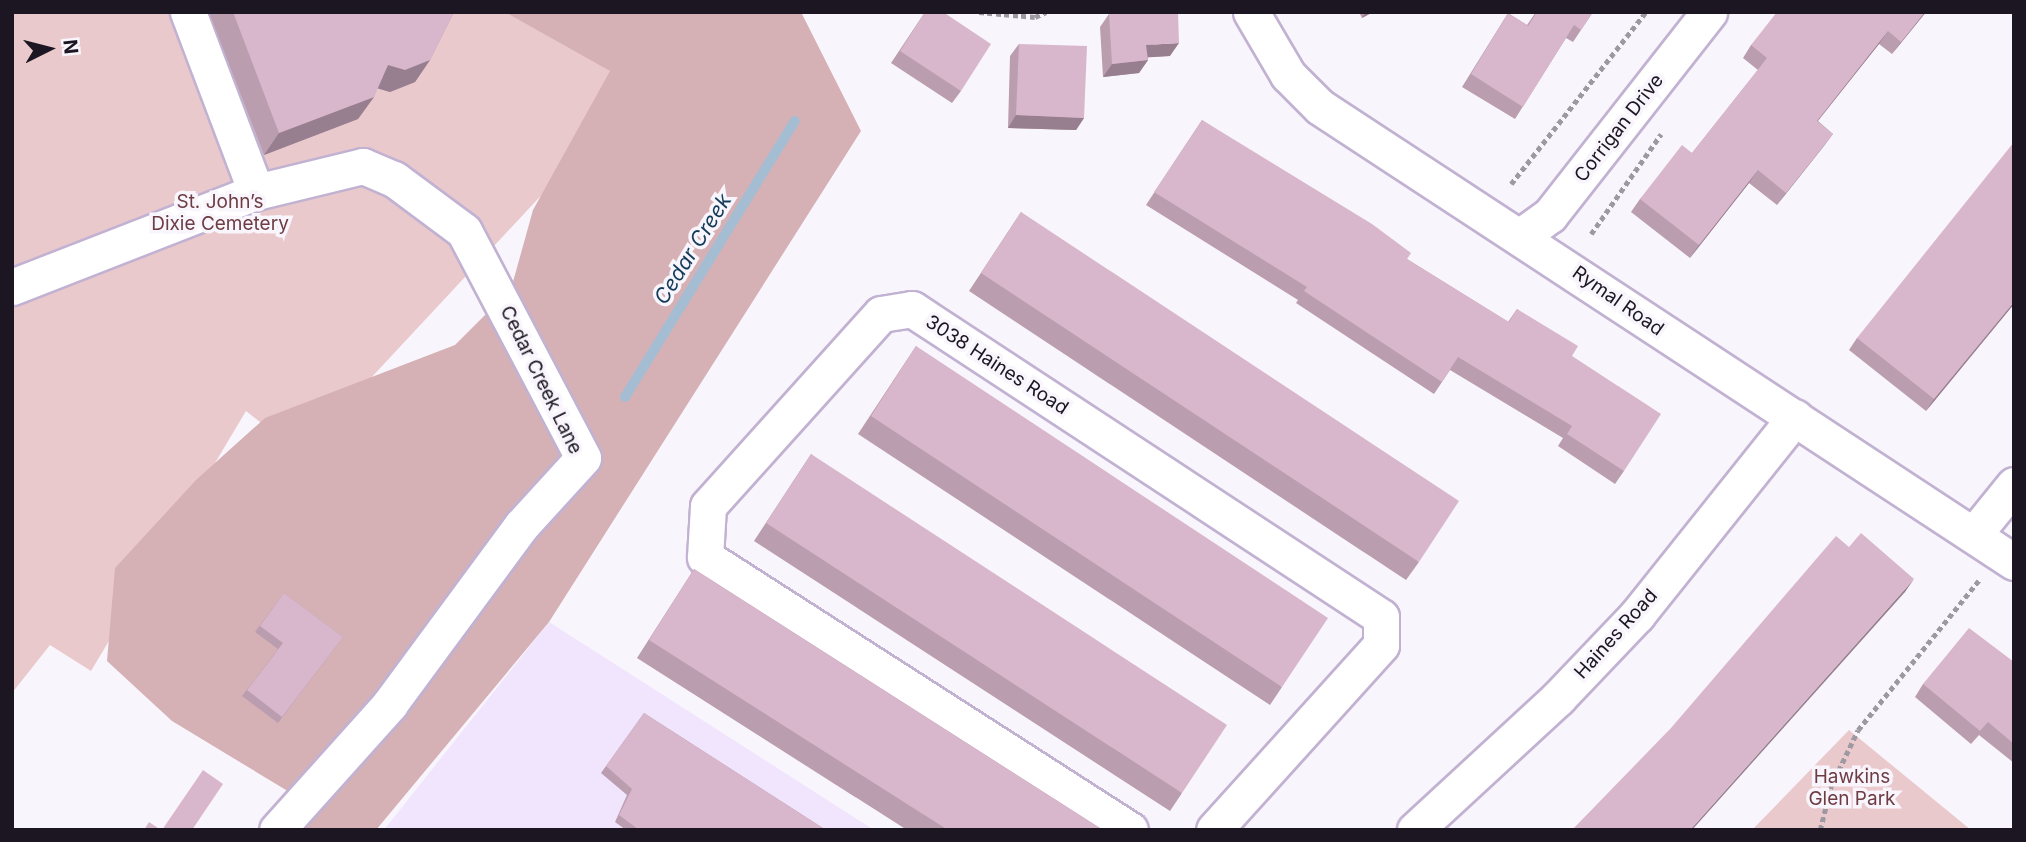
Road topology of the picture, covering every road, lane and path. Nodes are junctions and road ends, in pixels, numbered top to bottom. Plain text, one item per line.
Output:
1 (188, 12) edge
2 (979, 12) edge
3 (1046, 12) edge
4 (1251, 12) edge
5 (1646, 12) edge
6 (1709, 12) edge
7 (1511, 184) dead end
8 (256, 192) junction
9 (1521, 236) junction
10 (12, 287) edge
11 (1795, 417) junction
12 (2014, 485) edge
13 (1997, 549) edge
14 (277, 830) edge
15 (1130, 830) edge
16 (1214, 830) edge
17 (1415, 830) edge
18 (1820, 830) edge

1 - 8 street
2 - 3 path
4 - 9 street, Rymal Road
5 - 7 path
6 - 9 street, Corrigan Drive
8 - 10 street
8 - 14 street, Cedar Creek Lane
9 - 11 street, Rymal Road
11 - 13 street, Rymal Road
11 - 17 street, Haines Road
12 - 13 street
13 - 18 path
15 - 16 street, 3038 Haines Road

